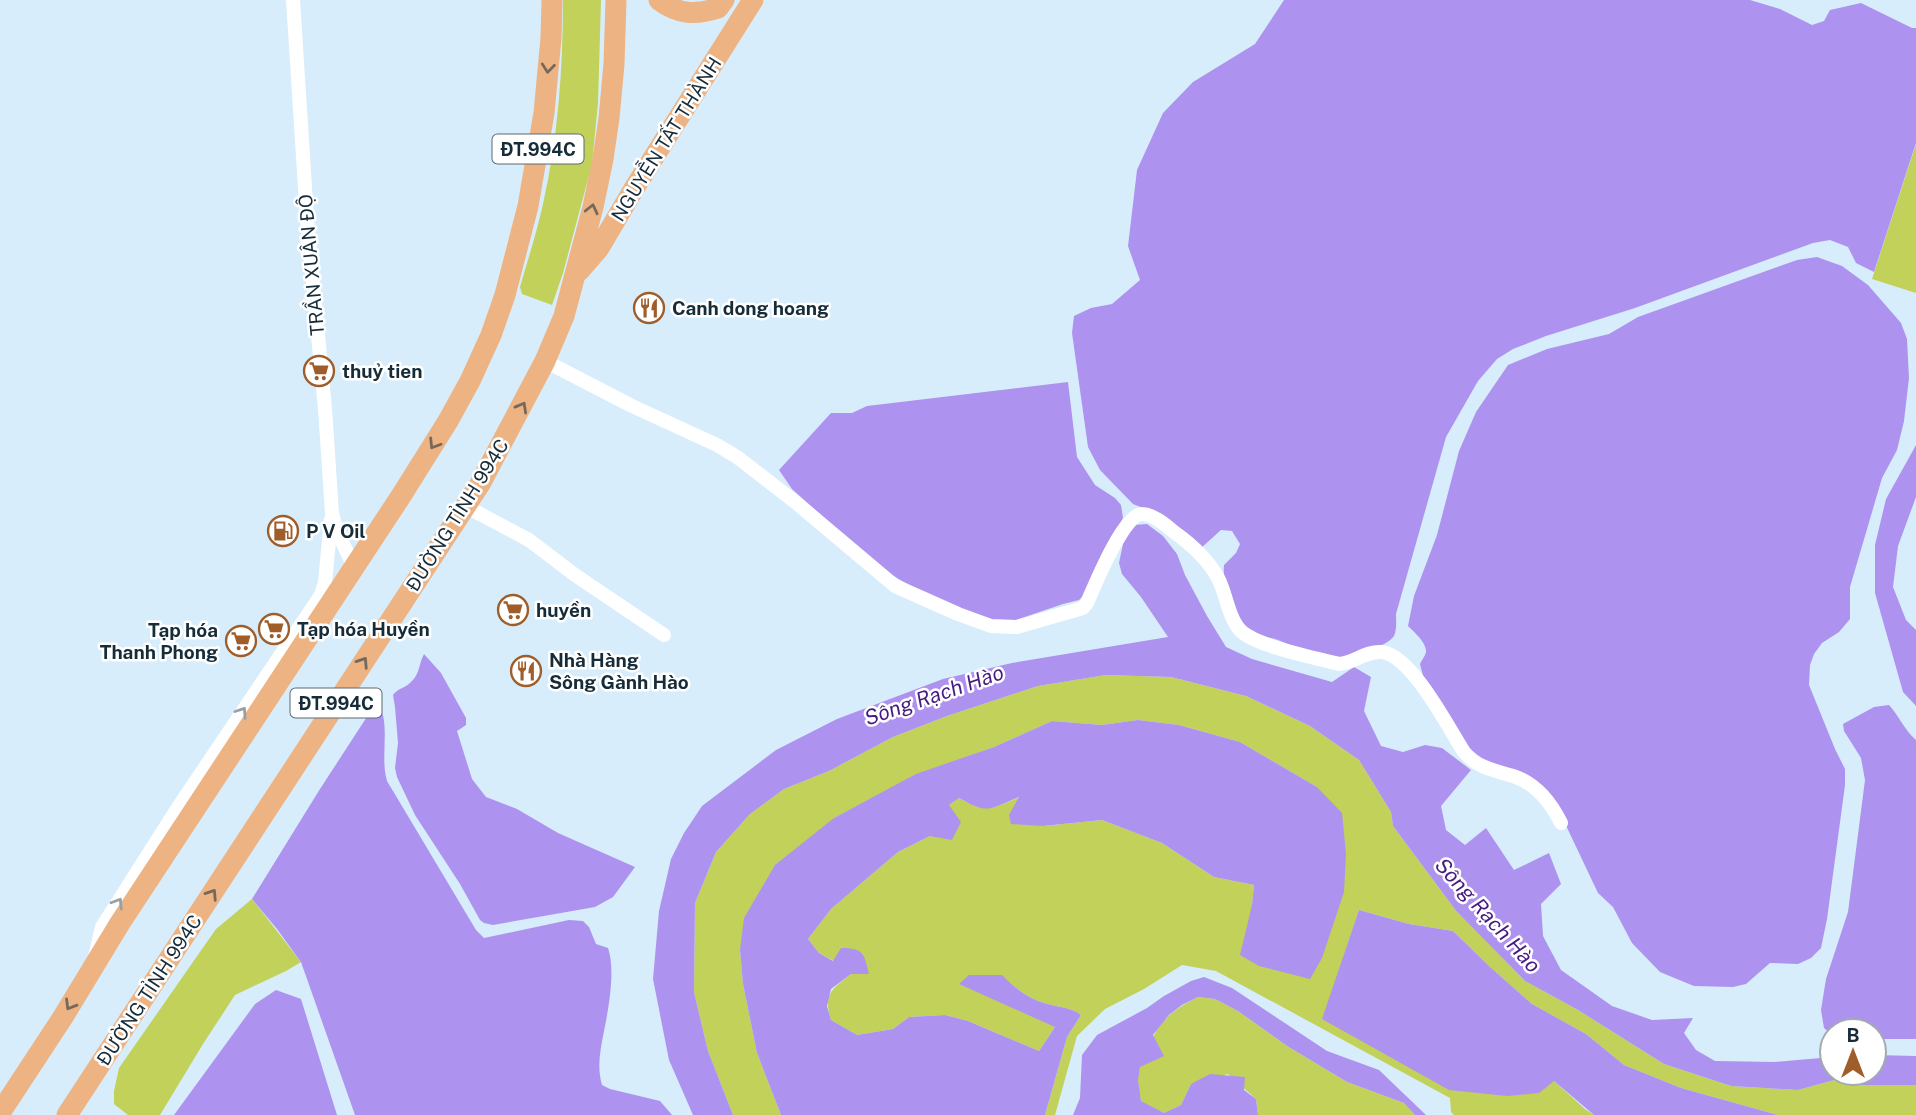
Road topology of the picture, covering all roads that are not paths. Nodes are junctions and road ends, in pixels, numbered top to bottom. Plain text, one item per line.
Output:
1 (293, 0) edge
2 (552, 0) edge
3 (616, 0) edge
4 (659, 0) edge
5 (753, 0) edge
6 (721, 4) edge
7 (740, 21) junction
8 (575, 275) junction
9 (545, 361) junction
10 (465, 506) junction
11 (332, 513) junction
12 (354, 567) junction
13 (664, 635) dead end
14 (1561, 823) dead end
15 (94, 965) junction
16 (0, 1113) edge
17 (67, 1115) edge

1 - 11 street, TRẦN XUÂN ĐỘ
2 -> 12 main road, ĐT.994C
8 -> 3 main road, ĐƯỜNG TỈNH 994C / ĐT.994C
4 - 6 main road
5 - 7 main road, NGUYỄN TẤT THÀNH
6 - 7 main road
7 - 8 main road, NGUYỄN TẤT THÀNH
8 - 9 main road, ĐƯỜNG TỈNH 994C / ĐT.994C
10 -> 9 main road, ĐƯỜNG TỈNH 994C / ĐT.994C
9 - 14 street
10 - 13 street
17 -> 10 main road, ĐƯỜNG TỈNH 994C / ĐT.994C
11 - 12 street, TRẦN XUÂN ĐỘ
15 -> 11 street
12 - 15 main road, ĐT.994C
15 -> 16 main road, ĐT.994C

